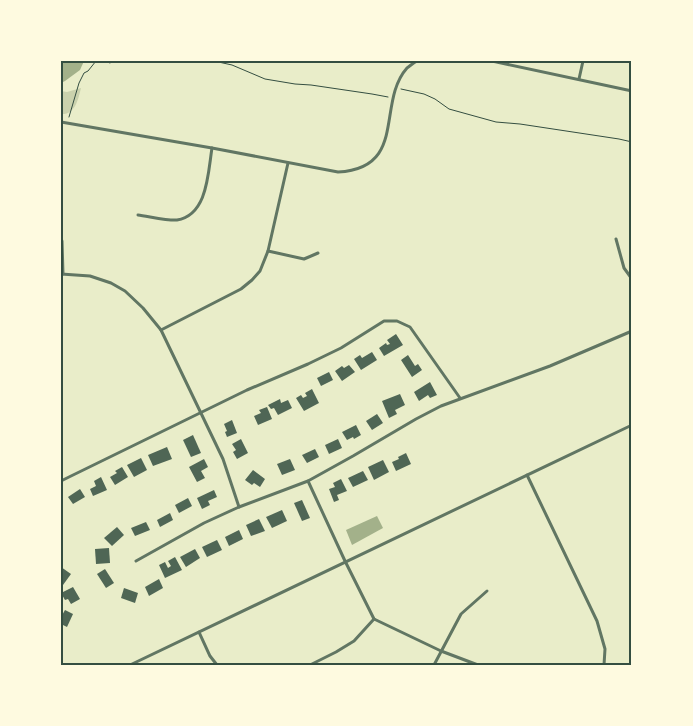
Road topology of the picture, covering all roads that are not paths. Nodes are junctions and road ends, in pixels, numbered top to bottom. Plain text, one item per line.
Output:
1 (416, 61) edge
2 (492, 61) edge
3 (583, 61) edge
4 (579, 80) junction
5 (632, 91) edge
6 (61, 122) edge
7 (212, 148) junction
8 (288, 163) junction
9 (138, 215) dead end
10 (616, 239) dead end
11 (62, 241) edge
12 (268, 251) junction
13 (318, 253) dead end
14 (62, 274) edge
15 (632, 280) edge
16 (161, 330) junction
17 (632, 331) edge
18 (460, 398) junction
19 (200, 412) junction
20 (632, 425) edge
21 (527, 475) junction
22 (308, 481) junction
23 (61, 482) edge
24 (239, 507) junction
25 (136, 561) dead end
26 (345, 561) junction
27 (487, 591) dead end
28 (374, 619) junction
29 (199, 632) junction
30 (441, 650) junction
31 (130, 665) edge
32 (217, 665) edge
33 (310, 665) edge
34 (434, 665) edge
35 (478, 665) edge
36 (604, 665) edge

1 - 8 street
2 - 4 street
3 - 4 street
4 - 5 street
6 - 7 street
7 - 8 street
7 - 9 street
8 - 12 street
10 - 15 street
11 - 14 street
12 - 13 street
12 - 16 street
14 - 16 street
16 - 19 street
17 - 18 street
18 - 19 street
18 - 22 street
19 - 23 street
19 - 24 street
20 - 21 street
21 - 26 street
21 - 36 street
22 - 24 street
22 - 26 street
24 - 25 street
26 - 28 street
26 - 29 street
27 - 30 street
28 - 30 street
28 - 33 street
29 - 31 street
29 - 32 street
30 - 34 street
30 - 35 street

